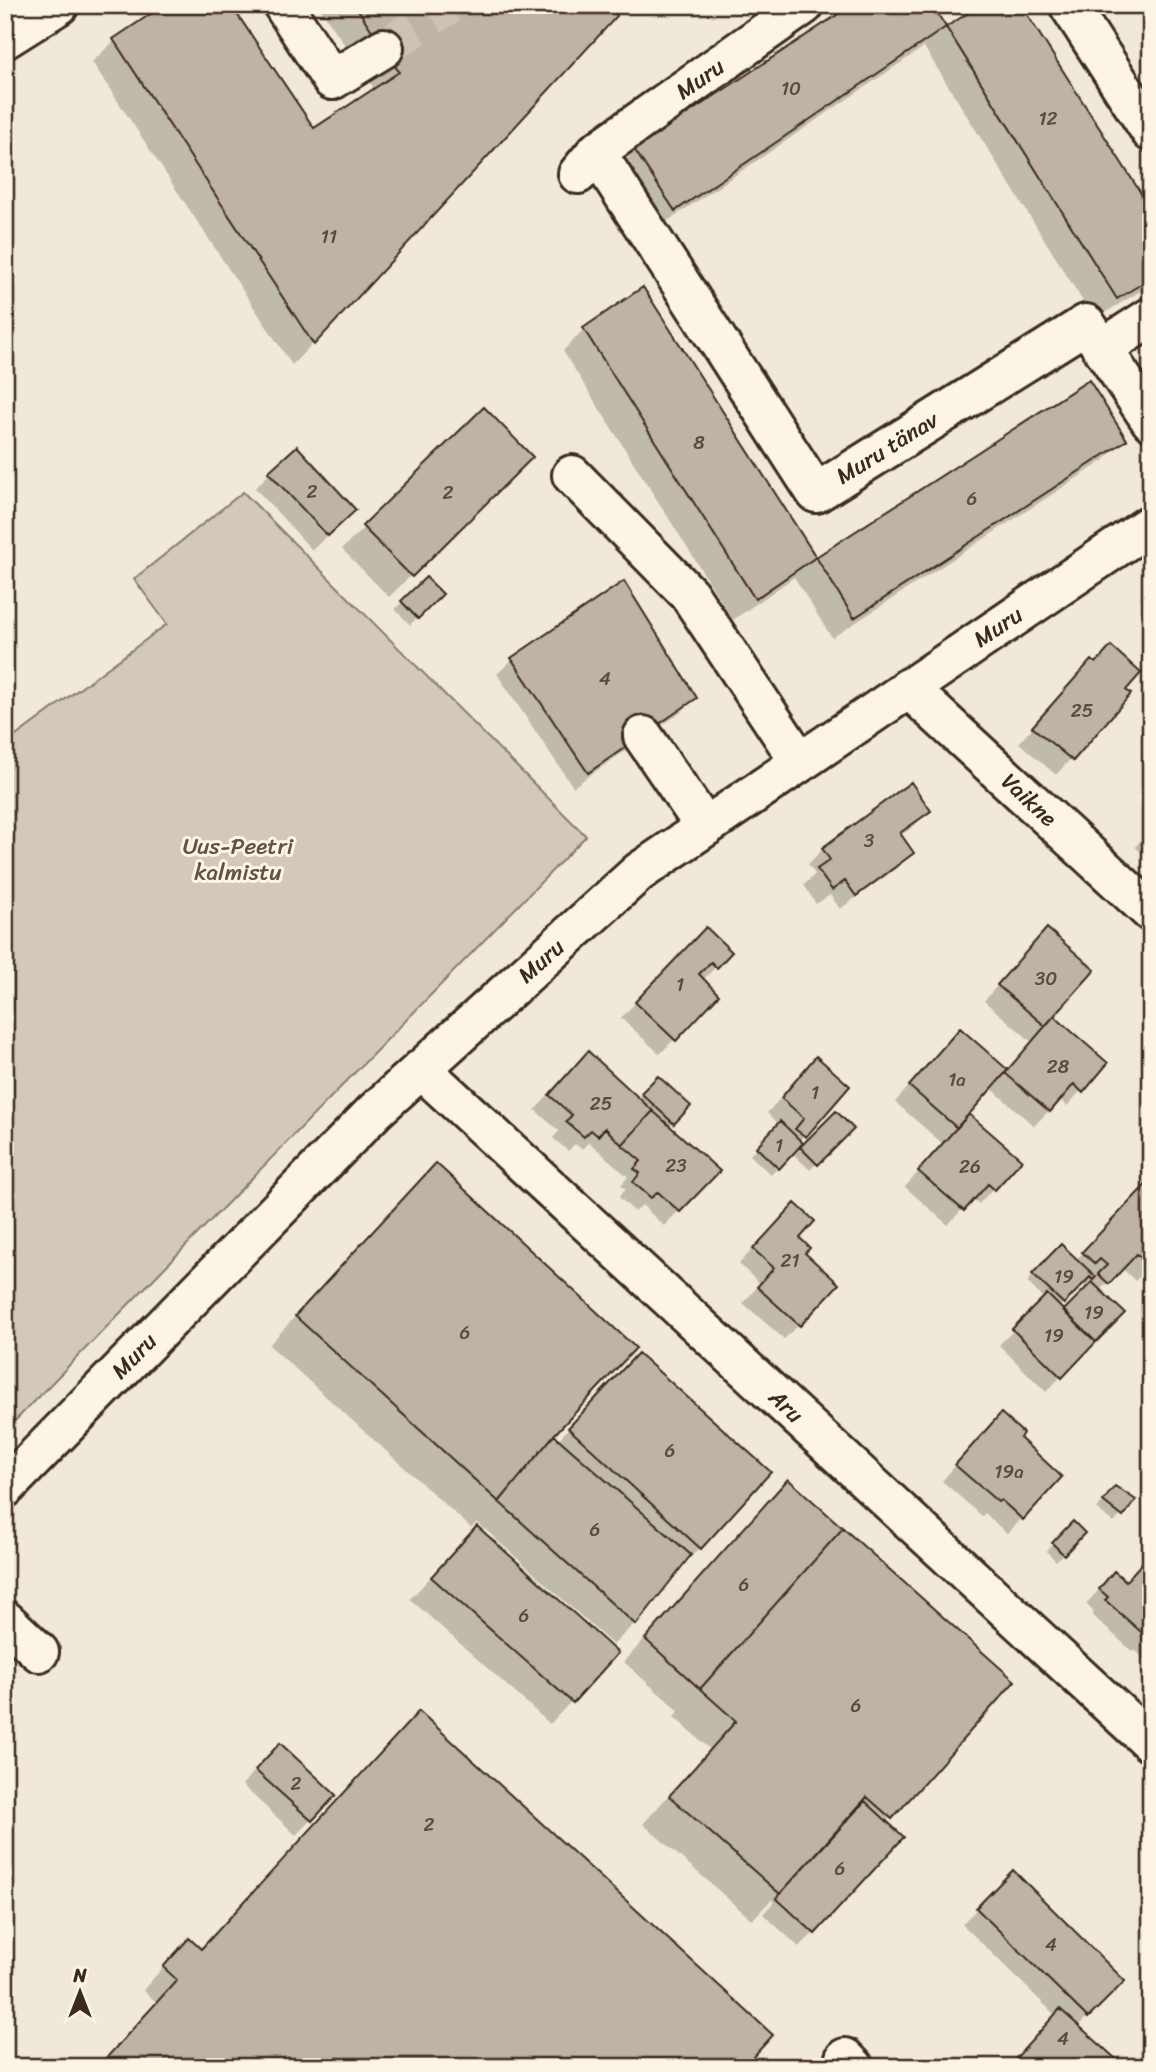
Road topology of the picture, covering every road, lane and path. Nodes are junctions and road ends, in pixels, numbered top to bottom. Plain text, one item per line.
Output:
1 (59, 5) edge
2 (283, 5) edge
3 (804, 5) edge
4 (1069, 5) edge
5 (5, 39) edge
6 (384, 48) tunnel mouth
7 (1151, 132) edge
8 (587, 163) joint
9 (1151, 317) edge
10 (1103, 348) junction
11 (1151, 421) edge
12 (572, 475) dead end
13 (1151, 524) edge
14 (908, 688) junction
15 (643, 736) dead end
16 (800, 762) junction
17 (705, 827) junction
18 (1151, 912) edge
19 (421, 1069) junction
20 (5, 1488) edge
21 (5, 1620) edge
22 (39, 1652) dead end
23 (1151, 1743) edge

1 - 5 street
2 - 6 street
3 - 8 street, Muru
4 - 7 street
8 - 10 street, Muru tänav
9 - 10 street
10 - 11 street, Muru tänav
12 - 16 street
13 - 14 street, Muru
14 - 16 street, Muru
14 - 18 street, Vaikne
15 - 17 street
16 - 17 street, Muru
17 - 19 street, Muru
19 - 20 street, Muru
19 - 23 street, Aru
21 - 22 street

